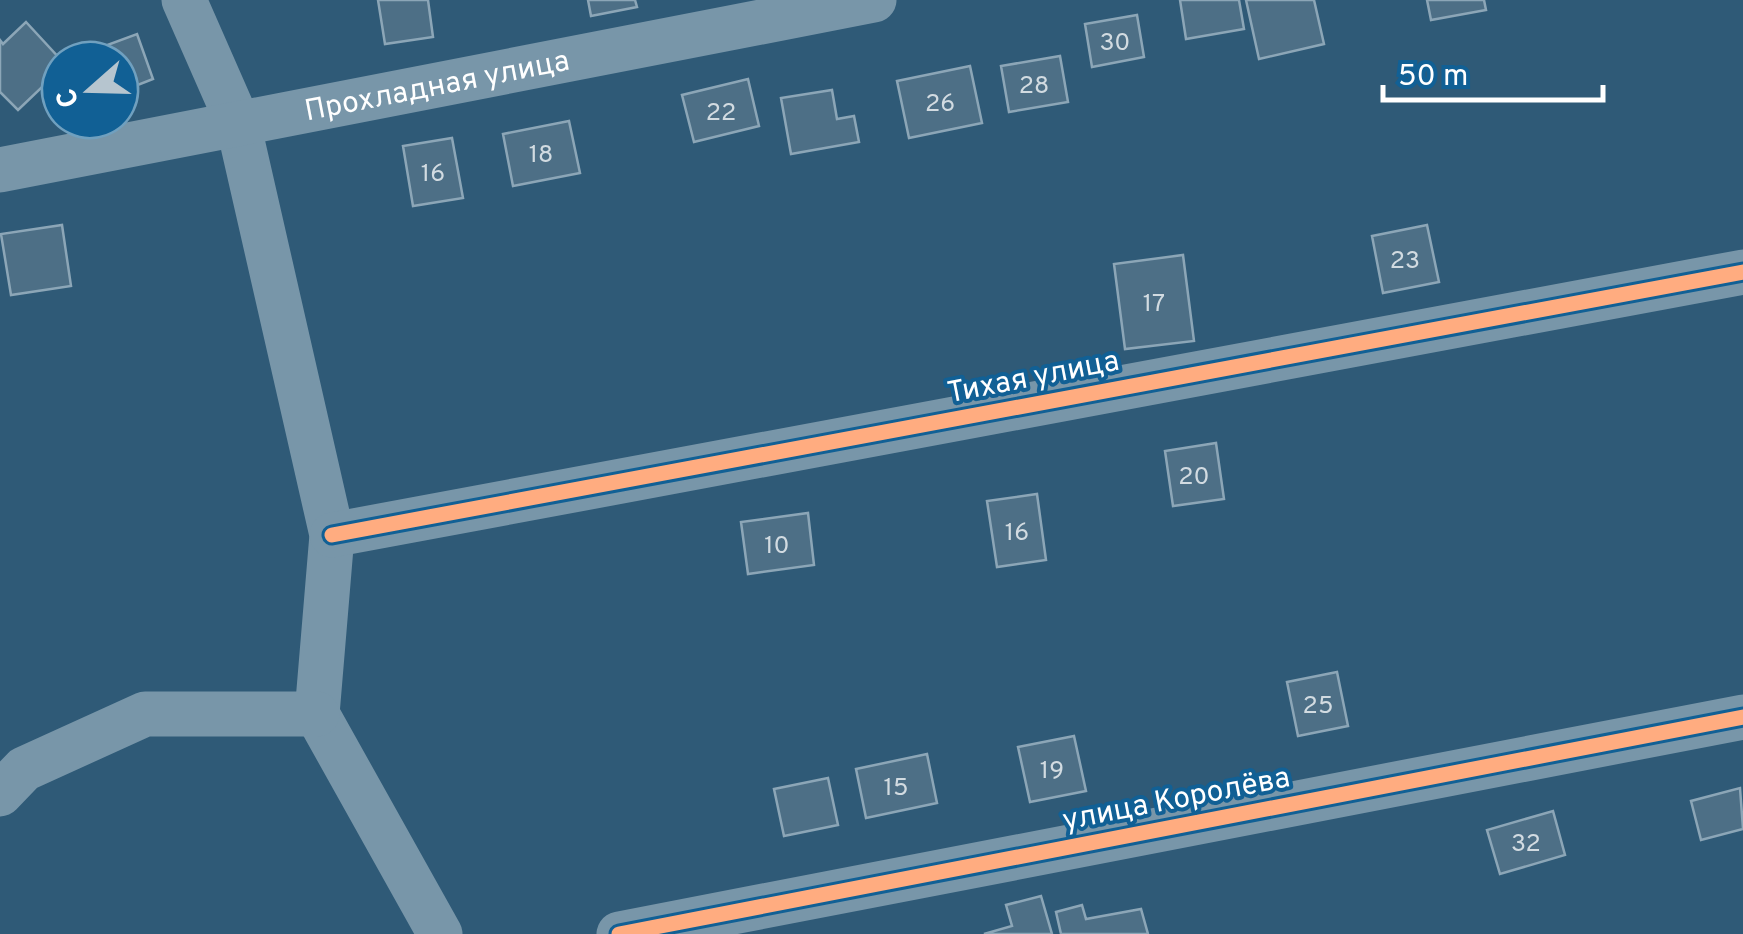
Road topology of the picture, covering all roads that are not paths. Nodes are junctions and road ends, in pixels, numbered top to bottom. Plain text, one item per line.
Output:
1 (184, 0) edge
2 (874, 0) edge
3 (238, 123) junction
4 (0, 170) edge
5 (1743, 272) edge
6 (332, 535) junction
7 (317, 714) junction
8 (1743, 717) edge
9 (0, 794) edge
10 (440, 934) edge
11 (619, 934) edge

1 - 3 street
2 - 3 street, Прохладная улица
3 - 4 street, Прохладная улица
3 - 6 street
5 - 6 street, Тихая улица
6 - 7 street
7 - 9 street
7 - 10 street
8 - 11 street, улица Королёва

